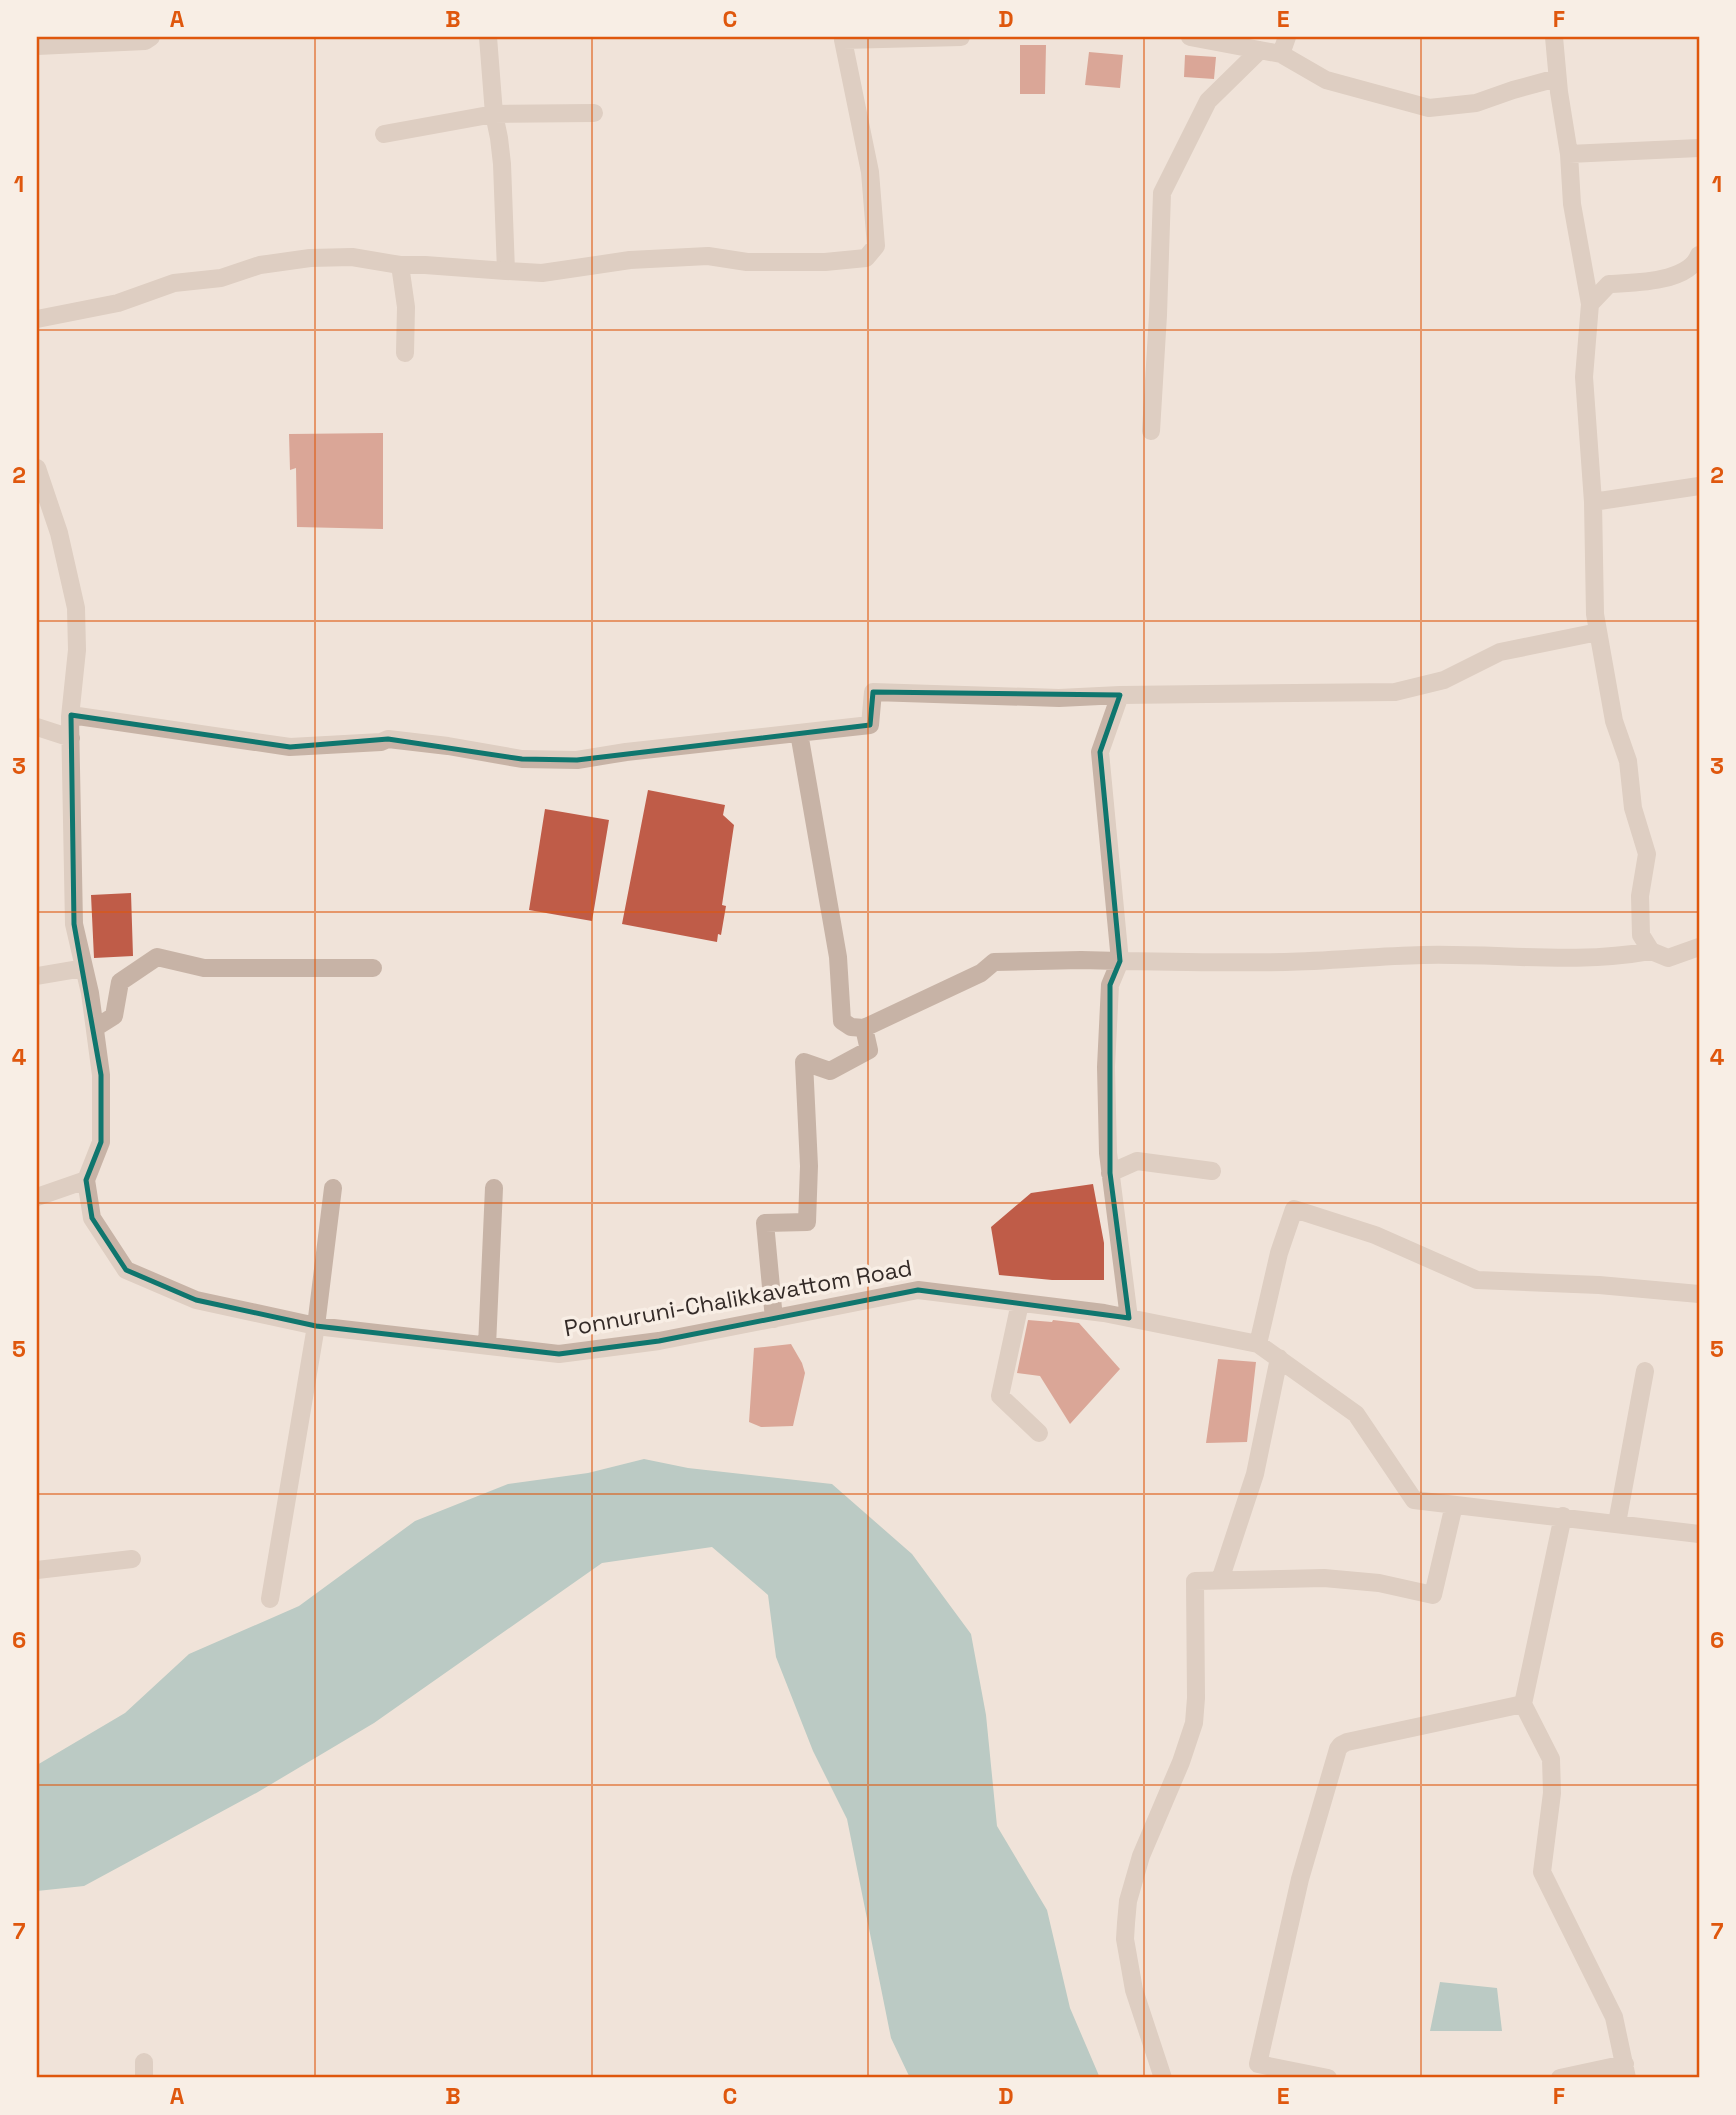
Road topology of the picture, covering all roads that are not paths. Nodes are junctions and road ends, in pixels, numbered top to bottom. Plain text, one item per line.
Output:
1 (151, 37) edge
2 (488, 37) edge
3 (961, 37) edge
4 (1190, 37) edge
5 (1554, 37) edge
6 (843, 38) edge
7 (37, 46) edge
8 (1284, 46) edge
9 (1260, 51) junction
10 (1557, 78) junction
11 (594, 113) dead end
12 (494, 114) junction
13 (384, 134) dead end
14 (1699, 148) edge
15 (1569, 154) junction
16 (1699, 255) edge
17 (400, 265) junction
18 (506, 271) junction
19 (1677, 275) junction
20 (1699, 279) edge
21 (1590, 304) junction
22 (37, 319) edge
23 (405, 353) dead end
24 (1151, 431) dead end
25 (37, 468) edge
26 (1699, 486) edge
27 (1593, 502) junction
28 (1598, 632) junction
29 (1120, 695) junction
30 (71, 715) junction
31 (37, 727) edge
32 (799, 733) junction
33 (71, 738) junction
34 (1699, 947) edge
35 (1651, 951) junction
36 (1120, 961) junction
37 (84, 968) junction
38 (373, 968) dead end
39 (37, 976) edge
40 (95, 1028) junction
41 (864, 1028) junction
42 (1212, 1171) dead end
43 (1110, 1173) junction
44 (86, 1180) junction
45 (333, 1188) dead end
46 (494, 1188) dead end
47 (37, 1196) edge
48 (1699, 1294) edge
49 (1020, 1303) junction
50 (1129, 1318) junction
51 (774, 1319) junction
52 (316, 1326) junction
53 (1258, 1343) junction
54 (487, 1346) junction
55 (1279, 1358) junction
56 (1645, 1371) dead end
57 (1039, 1433) dead end
58 (1454, 1505) junction
59 (1563, 1516) junction
60 (1617, 1523) junction
61 (1699, 1534) edge
62 (132, 1559) dead end
63 (37, 1570) edge
64 (1220, 1580) junction
65 (270, 1600) dead end
66 (1523, 1704) junction
67 (1256, 2071) edge
68 (1626, 2071) edge
69 (1163, 2078) edge
70 (1328, 2078) edge
71 (1560, 2078) edge

1 - 7 street
2 - 12 street
3 - 6 street
4 - 9 street
5 - 10 street
6 - 18 street
8 - 9 street
8 - 10 street
9 - 24 street
10 - 15 street
11 - 12 street
12 - 13 street
12 - 18 street
14 - 15 street
15 - 21 street
16 - 19 street
17 - 18 street
17 - 22 street
17 - 23 street
19 - 20 street
19 - 21 street
21 - 27 street
25 - 30 street
26 - 27 street
27 - 28 street
28 - 29 street
28 - 35 street
29 - 32 street
29 - 36 street
30 - 32 street
30 - 33 street
31 - 33 street
32 - 41 street
33 - 37 street
34 - 35 street
35 - 36 street
36 - 41 street
36 - 43 street
37 - 39 street
37 - 40 street
38 - 40 street
40 - 44 street
41 - 51 street
42 - 43 street
43 - 50 street
44 - 47 street
44 - 52 street, Ponnuruni-Chalikkavattom Road
45 - 52 street
46 - 54 street
48 - 53 street
49 - 50 street, Ponnuruni-Chalikkavattom Road
49 - 51 street, Ponnuruni-Chalikkavattom Road
49 - 57 street
50 - 53 street, Ponnuruni-Chalikkavattom Road
51 - 54 street, Ponnuruni-Chalikkavattom Road
52 - 54 street, Ponnuruni-Chalikkavattom Road
52 - 65 street
53 - 55 street, Ponnuruni-Chalikkavattom Road
55 - 58 street, Ponnuruni-Chalikkavattom Road
55 - 64 street
56 - 60 street
58 - 59 street, Ponnuruni-Chalikkavattom Road
58 - 64 street
59 - 60 street, Ponnuruni-Chalikkavattom Road
59 - 66 street
60 - 61 street, Ponnuruni-Chalikkavattom Road
62 - 63 street
64 - 69 street
66 - 67 street
66 - 68 street
67 - 70 street
68 - 71 street

